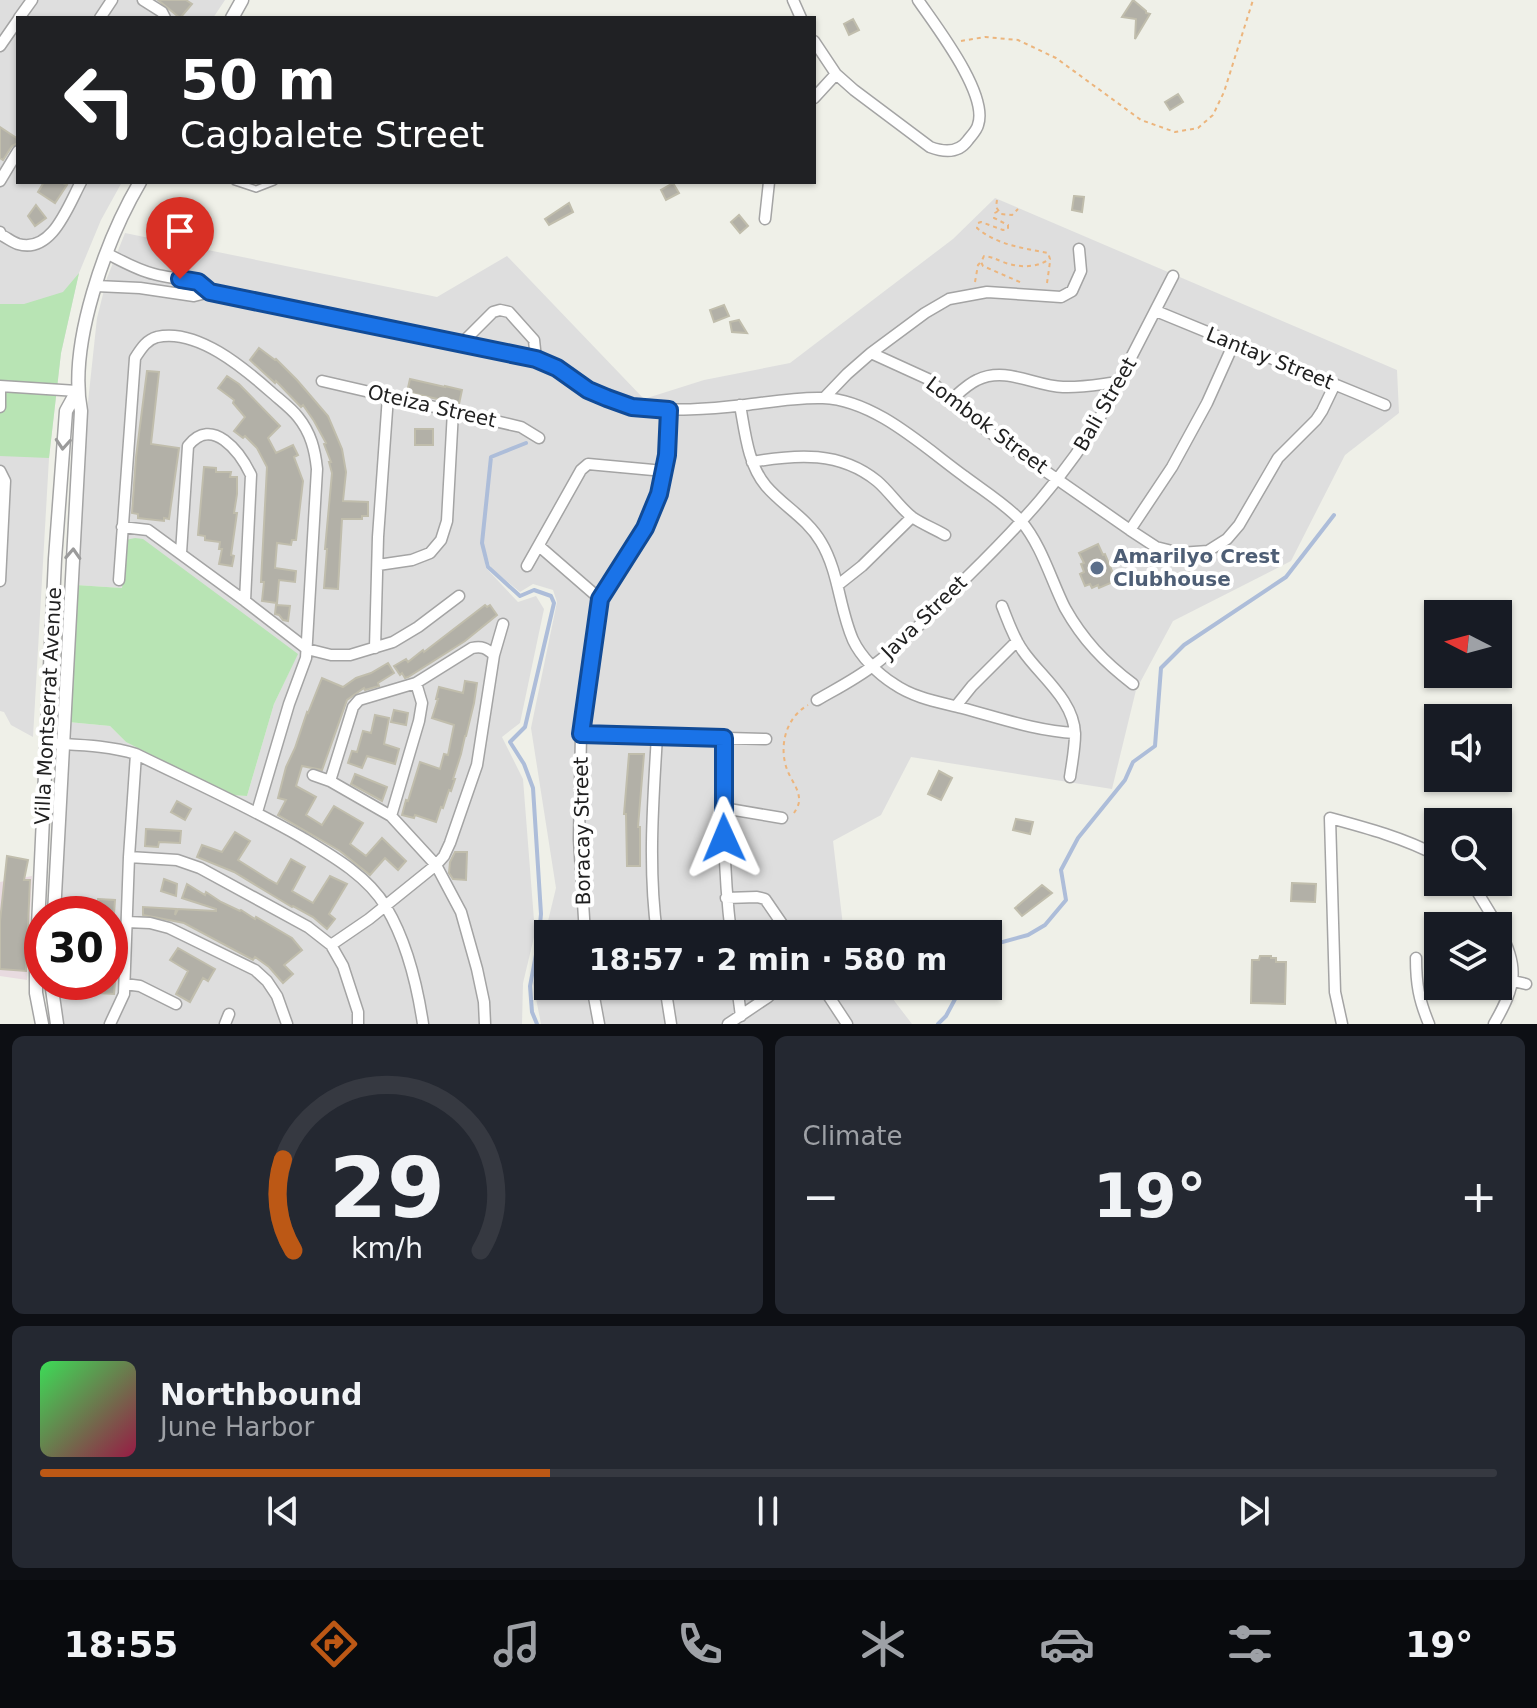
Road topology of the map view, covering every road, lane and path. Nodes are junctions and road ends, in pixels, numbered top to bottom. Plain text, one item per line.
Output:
1 (143, 0) edge
2 (918, 0) edge
3 (1253, 0) edge
4 (164, 16) edge
5 (16, 23) edge
6 (816, 44) edge
7 (948, 44) junction
8 (0, 46) edge
9 (836, 74) junction
10 (816, 96) edge
11 (16, 154) edge
12 (0, 181) edge
13 (80, 184) edge
14 (139, 184) edge
15 (241, 184) edge
16 (269, 184) edge
17 (769, 184) edge
18 (997, 200) dead end
19 (1018, 209) dead end
20 (998, 211) junction
21 (765, 219) dead end
22 (0, 232) edge
23 (1079, 249) dead end
24 (106, 253) junction
25 (1050, 259) junction
26 (981, 262) junction
27 (1173, 276) dead end
28 (96, 286) junction
29 (210, 292) junction
30 (972, 294) junction
31 (1040, 296) junction
32 (1156, 311) junction
33 (1234, 343) junction
34 (461, 344) junction
35 (871, 353) junction
36 (536, 359) junction
37 (322, 381) dead end
38 (1119, 382) junction
39 (1335, 384) junction
40 (0, 389) edge
41 (77, 391) junction
42 (388, 396) junction
43 (824, 398) junction
44 (952, 399) junction
45 (740, 405) junction
46 (1385, 405) dead end
47 (0, 407) edge
48 (669, 410) junction
49 (453, 411) junction
50 (539, 438) dead end
51 (752, 462) junction
52 (0, 471) edge
53 (664, 471) junction
54 (1058, 479) junction
55 (912, 517) junction
56 (1021, 520) junction
57 (122, 527) junction
58 (1130, 530) junction
59 (945, 535) dead end
60 (539, 546) junction
61 (1, 548) edge
62 (181, 553) junction
63 (378, 565) junction
64 (527, 566) dead end
65 (119, 580) dead end
66 (0, 581) edge
67 (838, 585) junction
68 (459, 596) dead end
69 (600, 599) junction
70 (245, 601) junction
71 (1002, 606) dead end
72 (503, 624) dead end
73 (1017, 641) junction
74 (375, 648) junction
75 (307, 649) junction
76 (494, 655) junction
77 (872, 666) junction
78 (416, 683) junction
79 (1133, 684) dead end
80 (817, 700) joint
81 (956, 706) junction
82 (1075, 733) junction
83 (581, 734) junction
84 (657, 736) junction
85 (724, 738) junction
86 (766, 739) dead end
87 (47, 743) junction
88 (63, 744) junction
89 (136, 754) junction
90 (313, 775) dead end
91 (1070, 777) dead end
92 (330, 781) junction
93 (723, 808) junction
94 (257, 812) junction
95 (391, 816) junction
96 (782, 818) joint
97 (1424, 848) edge
98 (129, 857) junction
99 (436, 865) junction
100 (55, 896) edge
101 (128, 896) edge
102 (726, 898) junction
103 (385, 905) junction
104 (584, 920) edge
105 (656, 920) edge
106 (729, 920) edge
107 (779, 920) edge
108 (128, 922) edge
109 (331, 945) junction
110 (1416, 958) dead end
111 (1512, 962) edge
112 (1513, 981) junction
113 (128, 984) edge
114 (1526, 984) dead end
115 (54, 1000) edge
116 (123, 1000) edge
117 (595, 1000) edge
118 (667, 1000) edge
119 (739, 1000) edge
120 (762, 1000) edge
121 (831, 1000) edge
122 (176, 1004) dead end
123 (741, 1016) junction
124 (42, 1024) edge
125 (57, 1024) edge
126 (110, 1024) edge
127 (287, 1024) edge
128 (358, 1024) edge
129 (423, 1024) edge
130 (485, 1024) edge
131 (599, 1024) edge
132 (671, 1024) edge
133 (728, 1024) edge
134 (847, 1024) edge
135 (1342, 1024) edge
136 (1429, 1024) edge
137 (1494, 1024) edge

1 - 4 street
2 - 7 street
3 - 7 path
5 - 8 street
6 - 9 street
7 - 9 street
9 - 10 street
11 - 12 street
13 - 22 street
14 - 24 street, Villa Montserrat Avenue
15 - 16 lane
17 - 21 street
18 - 20 path
19 - 20 path
20 - 25 path
23 - 31 street
24 - 28 street, Villa Montserrat Avenue
24 - 29 street
25 - 26 path
25 - 31 path
26 - 30 path
26 - 31 path
27 - 32 street, Bali Street
28 - 29 street
28 - 41 street, Villa Montserrat Avenue
29 - 34 street
30 - 31 street
30 - 35 street
32 - 33 street, Lantay Street
32 - 38 street, Bali Street
33 - 39 street, Lantay Street
33 - 58 street
34 - 36 street
34 - 36 street
35 - 43 street
35 - 44 street, Lombok Street
36 - 48 street
37 - 42 street, Oteiza Street
38 - 44 street
38 - 54 street, Bali Street
39 - 46 street, Lantay Street
39 - 58 street, Lombok Street
40 - 41 street
40 - 47 street
41 -> 87 street, Villa Montserrat Avenue
88 -> 41 street, Villa Montserrat Avenue
42 - 49 street, Oteiza Street
42 - 63 street
43 - 45 street
43 - 56 street
44 - 54 street, Lombok Street
45 - 48 street
45 - 51 street
48 - 53 street, Boracay Street
49 - 50 street, Oteiza Street
49 - 63 street
51 - 55 street
51 - 67 street
52 - 61 street
53 - 60 street
53 - 69 street, Boracay Street
54 - 56 street, Bali Street
54 - 58 street, Lombok Street
55 - 59 street
55 - 67 street
56 - 77 street, Java Street
56 - 79 street
57 - 62 street
57 - 65 street
57 - 75 street
60 - 64 street
60 - 69 street
61 - 66 street
62 - 70 street
62 - 70 street
63 - 74 street
67 - 77 street
68 - 74 street
69 - 83 street, Boracay Street
70 - 75 street
71 - 73 street
72 - 76 street
73 - 81 street
73 - 82 street
74 - 75 street
75 - 94 street
76 - 78 street
76 - 99 street
77 - 80 street, Java Street
77 - 81 street
78 - 92 street
78 - 95 street
80 - 96 path
81 - 82 street
82 - 91 street
83 - 84 street
83 - 104 street, Boracay Street
84 - 85 street
84 - 105 street
85 - 86 street
85 - 93 street
87 - 88 street
87 - 124 street, Villa Montserrat Avenue
88 - 89 street
88 - 100 street, Villa Montserrat Avenue
89 - 94 street
89 - 98 street
90 - 92 street
92 - 95 street
93 - 96 street
93 - 102 street
94 - 103 street
95 - 99 street
97 - 135 street
98 - 101 street
98 - 109 street
99 - 103 street
99 - 130 street
102 - 106 street
102 - 107 street
103 - 109 street
103 - 129 street
108 - 127 street
109 - 128 street
110 - 136 street
111 - 112 street
112 - 114 street
112 - 137 street
113 - 122 street
115 - 125 street
116 - 126 street
117 - 131 street
118 - 132 street
119 - 123 street
120 - 123 street
121 - 134 street
123 - 133 street

